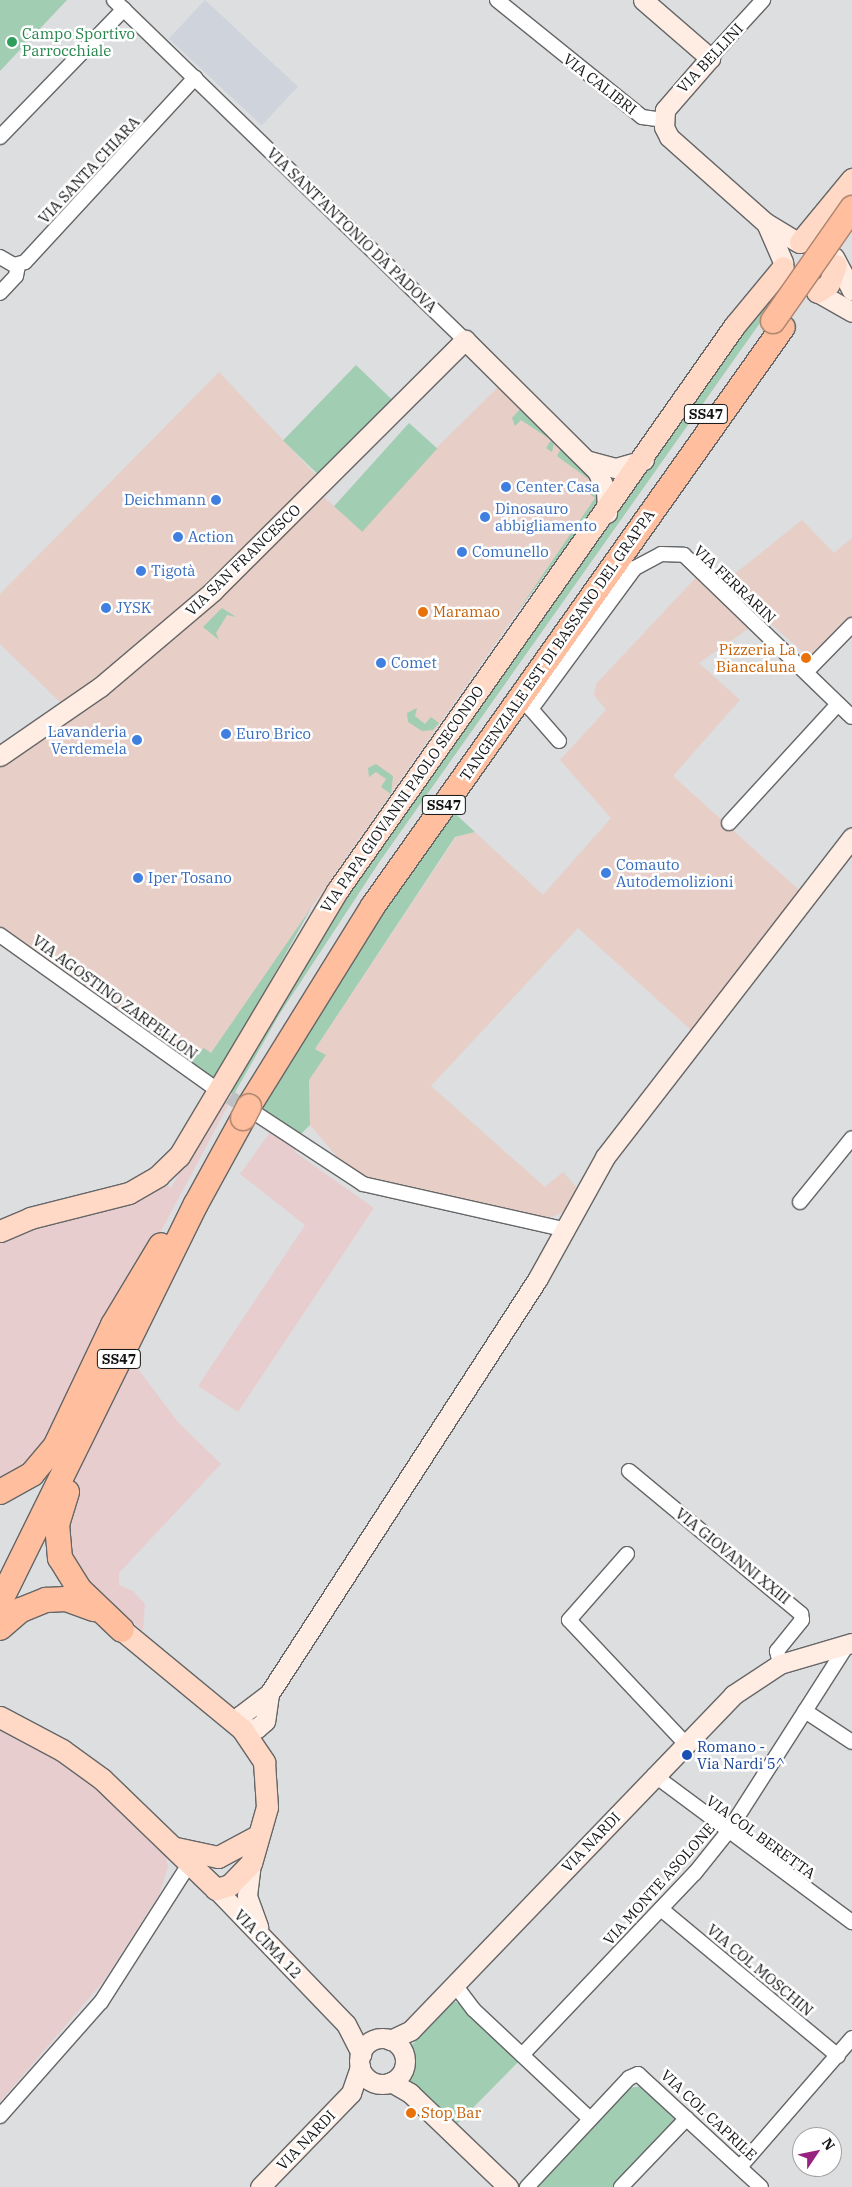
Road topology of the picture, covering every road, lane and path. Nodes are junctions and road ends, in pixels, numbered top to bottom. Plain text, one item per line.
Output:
1 (497, 0) edge
2 (643, 0) edge
3 (763, 0) edge
4 (119, 5) edge
5 (710, 58) junction
6 (195, 78) junction
7 (663, 120) junction
8 (0, 137) edge
9 (852, 179) edge
10 (842, 205) edge
11 (766, 223) junction
12 (820, 237) edge
13 (0, 257) edge
14 (835, 261) joint
15 (18, 266) junction
16 (780, 280) junction
17 (852, 291) edge
18 (817, 292) joint
19 (0, 293) edge
20 (852, 312) edge
21 (778, 324) junction
22 (465, 340) junction
23 (644, 460) junction
24 (599, 468) junction
25 (626, 487) junction
26 (607, 513) junction
27 (852, 625) edge
28 (806, 672) junction
29 (838, 704) junction
30 (852, 717) edge
31 (558, 741) dead end
32 (0, 756) edge
33 (729, 823) dead end
34 (852, 837) edge
35 (0, 935) edge
36 (212, 1086) tunnel mouth
37 (244, 1109) junction
38 (852, 1138) edge
39 (800, 1202) dead end
40 (562, 1229) junction
41 (0, 1231) edge
42 (161, 1245) junction
43 (147, 1300) junction
44 (629, 1471) dead end
45 (0, 1492) edge
46 (627, 1554) dead end
47 (0, 1572) edge
48 (0, 1602) edge
49 (0, 1628) edge
50 (122, 1630) junction
51 (850, 1644) edge
52 (780, 1664) junction
53 (805, 1711) junction
54 (0, 1717) edge
55 (242, 1729) junction
56 (852, 1742) edge
57 (685, 1743) junction
58 (654, 1776) junction
59 (727, 1833) junction
60 (256, 1836) junction
61 (175, 1848) junction
62 (250, 1862) junction
63 (190, 1864) junction
64 (216, 1889) junction
65 (661, 1909) junction
66 (852, 1922) edge
67 (263, 1938) junction
68 (455, 1985) junction
69 (346, 2024) junction
70 (852, 2038) edge
71 (390, 2044) junction
72 (522, 2055) junction
73 (838, 2056) junction
74 (360, 2060) junction
75 (390, 2079) junction
76 (351, 2093) junction
77 (0, 2116) edge
78 (688, 2118) junction
79 (590, 2119) junction
80 (740, 2167) junction
81 (260, 2187) edge
82 (508, 2187) edge
83 (527, 2187) edge
84 (621, 2187) edge
85 (760, 2187) edge

1 - 7 street, VIA CALIBRI
2 - 5 street
3 - 5 street, VIA BELLINI
4 - 6 street, VIA SANT'ANTONIO DA PADOVA
4 - 8 street
5 - 7 street, VIA BELLINI
6 - 15 street, VIA SANTA CHIARA
6 - 22 street, VIA SANT'ANTONIO DA PADOVA
7 - 11 street
9 - 10 main road, VIA PAPA GIOVANNI PAOLO SECONDO
10 - 12 main road, VIA PAPA GIOVANNI PAOLO SECONDO
10 - 12 main road
10 - 21 highway, TANGENZIALE EST DI BASSANO DEL GRAPPA / SS47, bridge
11 - 12 street
11 - 16 street
12 - 16 main road, VIA PAPA GIOVANNI PAOLO SECONDO
12 - 21 highway, TANGENZIALE EST DI BASSANO DEL GRAPPA / SS47
13 - 15 street
14 - 17 street
14 - 18 main road
15 - 19 street, VIA SANTA CHIARA
16 - 23 main road, VIA PAPA GIOVANNI PAOLO SECONDO
18 - 20 street
21 - 37 highway, TANGENZIALE EST DI BASSANO DEL GRAPPA / SS47
22 - 24 street, VIA SANT'ANTONIO DA PADOVA
22 - 32 street, VIA SAN FRANCESCO
23 - 24 street
23 - 25 main road, VIA PAPA GIOVANNI PAOLO SECONDO
24 - 25 street, VIA SANT'ANTONIO DA PADOVA
24 - 26 street
25 - 26 main road, VIA PAPA GIOVANNI PAOLO SECONDO
26 - 41 main road, VIA PAPA GIOVANNI PAOLO SECONDO
27 - 28 street
28 - 29 street, VIA FERRARIN
28 - 31 street, VIA FERRARIN
29 - 30 street, VIA FERRARIN
29 - 33 street
34 - 40 street
35 - 36 street, VIA AGOSTINO ZARPELLON
37 - 40 street
37 - 42 highway, TANGENZIALE EST DI BASSANO DEL GRAPPA / SS47
37 - 43 highway, TANGENZIALE EST DI BASSANO DEL GRAPPA / SS47
38 - 39 street
40 - 55 street
42 - 45 highway
42 - 47 highway, TANGENZIALE EST DI BASSANO DEL GRAPPA / SS47
43 - 48 highway, TANGENZIALE EST DI BASSANO DEL GRAPPA / SS47
43 - 50 highway
44 - 52 street, VIA GIOVANNI XXIII
46 - 57 street
49 - 50 highway
50 - 55 main road
51 - 52 street
51 - 53 street, VIA MONTE ASOLONE
52 - 57 street, VIA NARDI
53 - 56 street
53 - 59 street, VIA MONTE ASOLONE
54 - 61 main road, VIA CIMA 12
55 - 60 main road
57 - 58 street, VIA NARDI
58 - 59 street, VIA COL BERETTA
58 - 68 street, VIA NARDI
59 - 65 street, VIA MONTE ASOLONE
59 - 66 street, VIA COL BERETTA
60 - 61 main road
60 - 62 main road
60 - 64 main road
61 - 63 main road, VIA CIMA 12
62 - 64 main road
62 - 67 street
63 - 64 main road, VIA CIMA 12
63 - 77 street
64 - 67 street, VIA CIMA 12
65 - 72 street, VIA MONTE ASOLONE
65 - 73 street, VIA COL MOSCHIN
67 - 69 street, VIA CIMA 12
68 - 71 street, VIA NARDI
68 - 72 street
69 - 71 street
69 - 74 street
70 - 73 street
71 - 74 street
71 - 75 street
72 - 79 street
73 - 80 street
74 - 75 street
74 - 76 street
75 - 76 street
75 - 82 street
76 - 81 street, VIA NARDI
78 - 79 street, VIA COL CAPRILE
78 - 80 street, VIA COL CAPRILE
78 - 84 street
79 - 83 street, VIA COL CAPRILE
80 - 85 street, VIA COL CAPRILE

